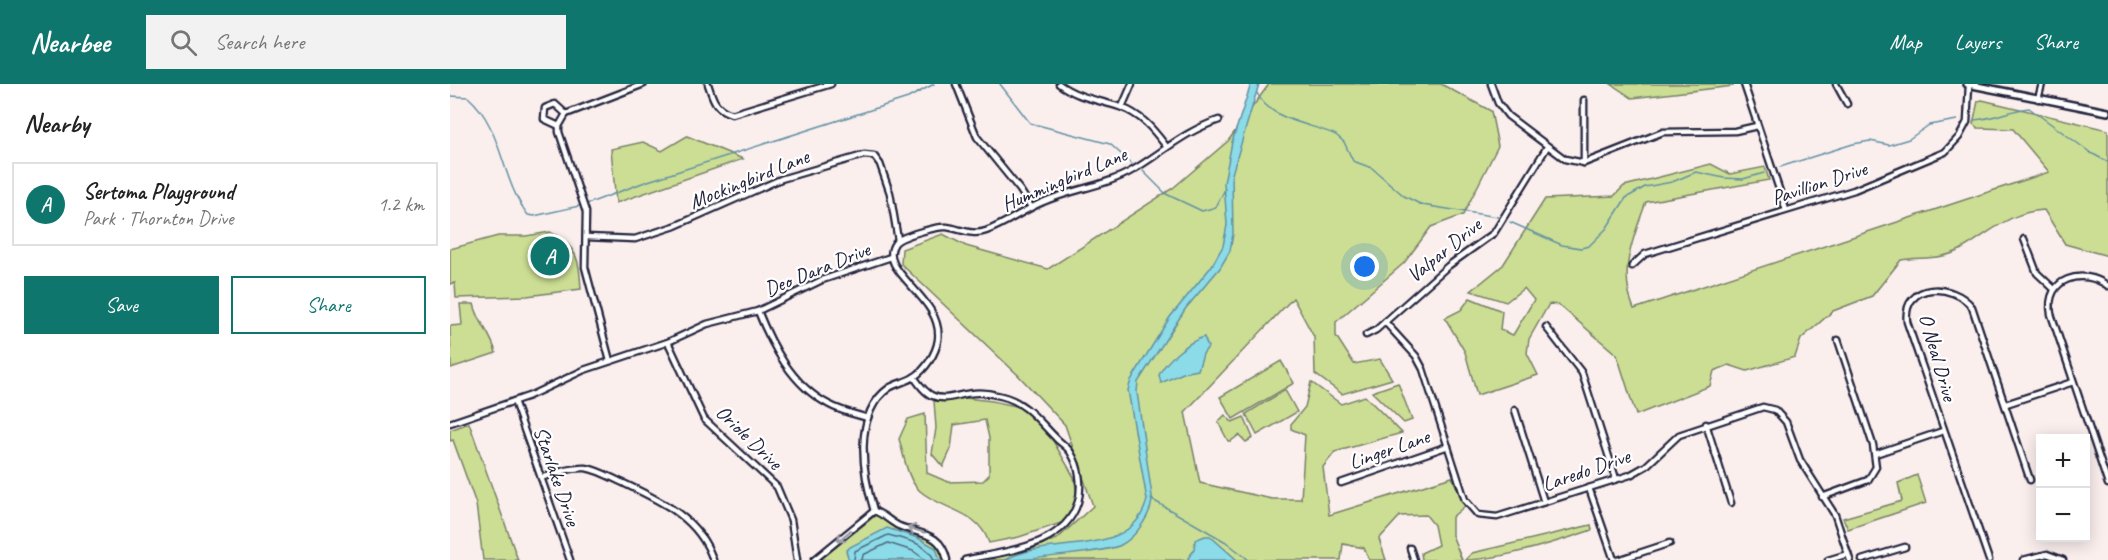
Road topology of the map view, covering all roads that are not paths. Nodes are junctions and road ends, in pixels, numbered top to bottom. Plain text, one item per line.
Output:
1 (644, 84) edge
2 (708, 84) edge
3 (831, 84) edge
4 (956, 84) edge
5 (1059, 84) edge
6 (1132, 84) edge
7 (1491, 84) edge
8 (1744, 84) edge
9 (1836, 84) edge
10 (1968, 84) edge
11 (2042, 84) edge
12 (2038, 99) junction
13 (1584, 100) dead end
14 (1847, 104) dead end
15 (1122, 108) junction
16 (2108, 112) edge
17 (566, 114) junction
18 (1219, 120) dead end
19 (559, 126) junction
20 (1757, 126) junction
21 (1166, 146) junction
22 (1547, 147) junction
23 (1584, 164) junction
24 (1031, 207) junction
25 (1786, 210) junction
26 (586, 237) junction
27 (2024, 239) dead end
28 (898, 240) junction
29 (891, 257) junction
30 (1632, 266) dead end
31 (2108, 286) edge
32 (2054, 289) junction
33 (758, 311) junction
34 (1386, 322) junction
35 (1546, 327) dead end
36 (1366, 335) dead end
37 (1838, 340) dead end
38 (668, 342) junction
39 (610, 361) junction
40 (914, 377) junction
41 (2073, 382) junction
42 (514, 402) junction
43 (2006, 404) junction
44 (1515, 410) dead end
45 (868, 418) junction
46 (450, 423) edge
47 (1706, 424) junction
48 (1943, 431) junction
49 (1448, 446) junction
50 (1875, 454) junction
51 (541, 478) junction
52 (1616, 479) junction
53 (2030, 480) dead end
54 (1341, 483) dead end
55 (2108, 484) edge
56 (1589, 488) junction
57 (1822, 497) junction
58 (1544, 502) junction
59 (1731, 503) dead end
60 (874, 512) junction
61 (1670, 543) dead end
62 (1905, 546) dead end
63 (1410, 548) dead end
64 (1848, 554) junction
65 (570, 560) edge
66 (713, 560) edge
67 (797, 560) edge
68 (814, 560) edge
69 (947, 560) edge
70 (965, 560) edge
71 (1414, 560) edge
72 (1616, 560) edge
73 (1828, 560) edge
74 (1850, 560) edge
75 (1862, 560) edge
76 (1989, 560) edge
77 (2023, 560) edge
78 (2063, 560) edge

1 - 17 street
2 - 3 street
4 - 24 street
5 - 15 street
6 - 15 street
7 - 22 street
8 - 20 street
9 - 14 street
10 - 12 street
10 - 25 street, Pavillion Drive
11 - 12 street
12 - 16 street
13 - 23 street
15 - 21 street
17 - 19 street
17 - 19 street
18 - 21 street, Hummingbird Lane
19 - 26 street
20 - 23 street
20 - 25 street
21 - 24 street, Hummingbird Lane
22 - 23 street
22 - 34 street, Valpar Drive
24 - 28 street, Hummingbird Lane
25 - 30 street, Pavillion Drive
26 - 28 street, Mockingbird Lane
26 - 39 street
27 - 32 street
28 - 29 street
29 - 33 street, Deo Dara Drive
29 - 40 street, Deo Dara Drive
31 - 32 street
32 - 41 street
33 - 38 street, Deo Dara Drive
33 - 45 street
34 - 36 street, Valpar Drive
34 - 49 street, Laredo Drive
35 - 52 street
37 - 50 street
38 - 39 street, Deo Dara Drive
38 - 67 street, Oriole Drive
39 - 42 street, Deo Dara Drive
40 - 45 street, Deo Dara Drive
40 - 70 street
41 - 43 street
41 - 55 street
42 - 46 street, Deo Dara Drive
42 - 51 street, Starlake Drive
43 - 48 street, O Neal Drive
43 - 53 street, O Neal Drive
44 - 58 street
45 - 60 street, Deo Dara Drive
47 - 52 street, Laredo Drive
47 - 57 street, Laredo Drive
47 - 59 street
48 - 50 street
48 - 76 street, O Neal Drive
49 - 54 street, Linger Lane
49 - 58 street, Laredo Drive
50 - 57 street
51 - 65 street, Starlake Drive
51 - 66 street
52 - 56 street, Laredo Drive
56 - 58 street, Laredo Drive
56 - 72 street
57 - 64 street, Laredo Drive
60 -> 68 street
69 -> 60 street
61 - 72 street
62 - 75 street
63 - 71 street
64 - 73 street
64 - 74 street, Laredo Drive
77 - 78 street

